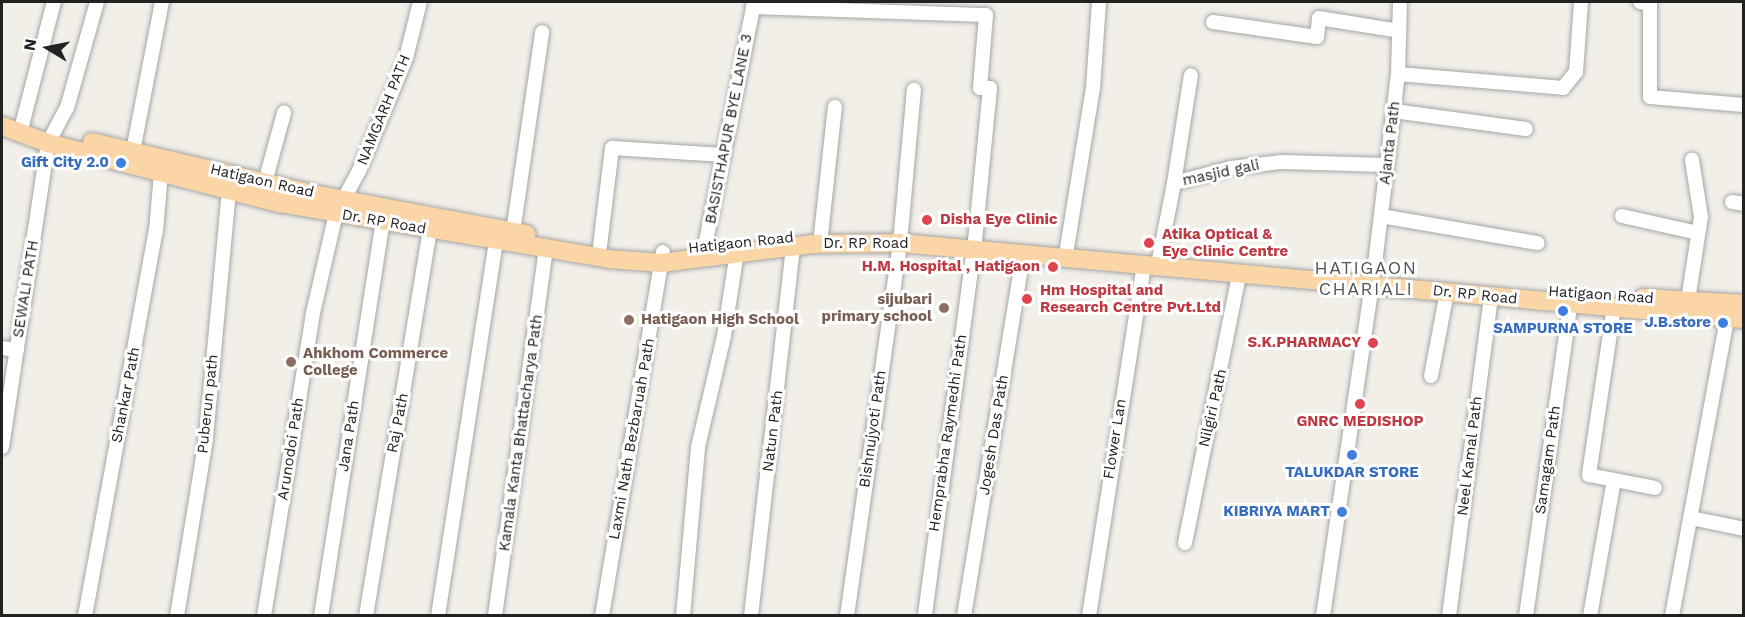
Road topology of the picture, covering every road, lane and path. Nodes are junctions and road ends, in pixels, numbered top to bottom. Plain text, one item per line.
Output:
1 (54, 2) edge
2 (97, 2) edge
3 (162, 2) edge
4 (420, 2) edge
5 (1099, 2) edge
6 (1400, 2) edge
7 (1581, 2) edge
8 (1640, 2) edge
9 (754, 4) edge
10 (1213, 22) dead end
11 (1399, 31) junction
12 (542, 32) dead end
13 (1398, 74) junction
14 (1191, 75) dead end
15 (914, 90) dead end
16 (1743, 105) edge
17 (835, 107) dead end
18 (1394, 111) junction
19 (284, 113) dead end
20 (2, 114) edge
21 (2, 126) edge
22 (21, 127) junction
23 (1526, 129) dead end
24 (51, 138) junction
25 (134, 151) junction
26 (723, 155) junction
27 (1692, 159) dead end
28 (1387, 165) junction
29 (161, 173) junction
30 (265, 182) junction
31 (1174, 183) junction
32 (229, 192) junction
33 (339, 206) junction
34 (1381, 216) junction
35 (1622, 216) dead end
36 (383, 221) junction
37 (430, 230) junction
38 (513, 232) junction
39 (1698, 233) junction
40 (900, 238) junction
41 (821, 239) junction
42 (495, 241) junction
43 (1538, 243) dead end
44 (974, 245) junction
45 (600, 246) junction
46 (793, 246) junction
47 (1067, 248) junction
48 (546, 250) junction
49 (704, 251) junction
50 (737, 252) junction
51 (1023, 255) junction
52 (662, 257) junction
53 (1154, 261) junction
54 (1239, 274) junction
55 (1374, 277) junction
56 (1447, 292) junction
57 (1491, 296) junction
58 (1688, 300) junction
59 (1570, 304) junction
60 (1614, 307) junction
61 (1736, 311) edge
62 (2, 348) edge
63 (17, 350) junction
64 (1431, 376) dead end
65 (6, 397) edge
66 (2, 447) edge
67 (1614, 480) junction
68 (1655, 489) dead end
69 (1691, 518) junction
70 (1743, 529) edge
71 (1185, 543) dead end
72 (85, 615) edge
73 (177, 615) edge
74 (264, 615) edge
75 (321, 615) edge
76 (366, 615) edge
77 (438, 615) edge
78 (495, 615) edge
79 (602, 615) edge
80 (683, 615) edge
81 (751, 615) edge
82 (847, 615) edge
83 (925, 615) edge
84 (964, 615) edge
85 (1089, 615) edge
86 (1323, 615) edge
87 (1449, 615) edge
88 (1526, 615) edge
89 (1590, 615) edge
90 (1672, 615) edge

1 - 22 street
2 - 24 street, SEWALI PATH
3 - 25 street
4 - 33 street, NAMGARH PATH
5 - 47 street
6 - 11 street, Ajanta Path
7 - 13 street
8 - 16 street
9 - 26 street, BASISTHAPUR BYE LANE 3
9 - 44 street, Hemprabha Raymedhi Path
10 - 11 street
11 - 13 street, Ajanta Path
12 - 38 street
13 - 18 street, Ajanta Path
14 - 31 street
15 - 40 street, Bishnujyoti Path
17 - 41 street
18 - 23 street
18 - 28 street, Ajanta Path
19 - 30 street
20 - 22 main road
21 - 22 main road, Dr. RP Road
22 - 24 main road, Dr. RP Road
24 - 25 main road, Hatigaon Road
24 - 29 main road, Dr. RP Road
24 - 63 street, SEWALI PATH
25 - 30 main road, Hatigaon Road
26 - 45 street
26 - 49 street, BASISTHAPUR BYE LANE 3
27 - 39 street
28 - 31 street, masjid gali
28 - 34 street, Ajanta Path
29 - 32 main road, Dr. RP Road
29 - 72 street, Shankar Path
30 - 33 main road, Hatigaon Road
31 - 53 street, masjid gali
32 - 33 main road, Dr. RP Road
32 - 73 street, Puberun path
33 - 36 main road, Dr. RP Road
33 - 38 main road, Hatigaon Road
33 - 74 street, Arunodoi Path
34 - 43 street
34 - 55 street, Ajanta Path
35 - 39 street
36 - 37 main road, Dr. RP Road
36 - 75 street, Jana Path
37 - 42 main road, Dr. RP Road
37 - 76 street, Raj Path
38 - 45 main road, Hatigaon Road
39 - 58 street
40 - 41 main road, Dr. RP Road
40 - 44 main road, Dr. RP Road
40 - 82 street, Bishnujyoti Path
41 - 46 main road, Dr. RP Road
41 - 49 main road, Hatigaon Road
42 - 48 main road, Dr. RP Road
42 - 77 street
44 - 47 main road, Hatigaon Road
44 - 51 main road, Dr. RP Road
44 - 83 street, Hemprabha Raymedhi Path
45 - 52 main road, Hatigaon Road
46 - 50 main road, Dr. RP Road
46 - 81 street, Natun Path
47 - 53 main road, Hatigaon Road
48 - 52 main road, Dr. RP Road
48 - 78 street, Kamala Kanta Bhattacharya Path
49 - 50 main road, Dr. RP Road
49 - 52 main road, Dr. RP Road
50 - 80 street
51 - 53 main road, Dr. RP Road
51 - 84 street, Jogesh Das Path
52 - 79 street, Laxmi Nath Bezbaruah Path
53 - 54 main road, Dr. RP Road
53 - 55 main road, Hatigaon Road
53 - 85 street, Flower Lan
54 - 55 main road, Dr. RP Road
54 - 71 street, Nilgiri Path
55 - 56 main road, Dr. RP Road
55 - 58 main road, Hatigaon Road
55 - 86 street, Ajanta Path
56 - 57 main road, Dr. RP Road
56 - 64 street
57 - 59 main road, Dr. RP Road
57 - 87 street, Neel Kamal Path
58 - 61 main road, Hatigaon Road
59 - 60 main road, Dr. RP Road
59 - 88 street, Samagam Path
60 - 61 main road, Dr. RP Road
60 - 67 street
61 - 69 street
62 - 63 street
63 - 65 street, SEWALI PATH
65 - 66 street, SEWALI PATH
67 - 68 street
67 - 89 street
69 - 70 street
69 - 90 street

